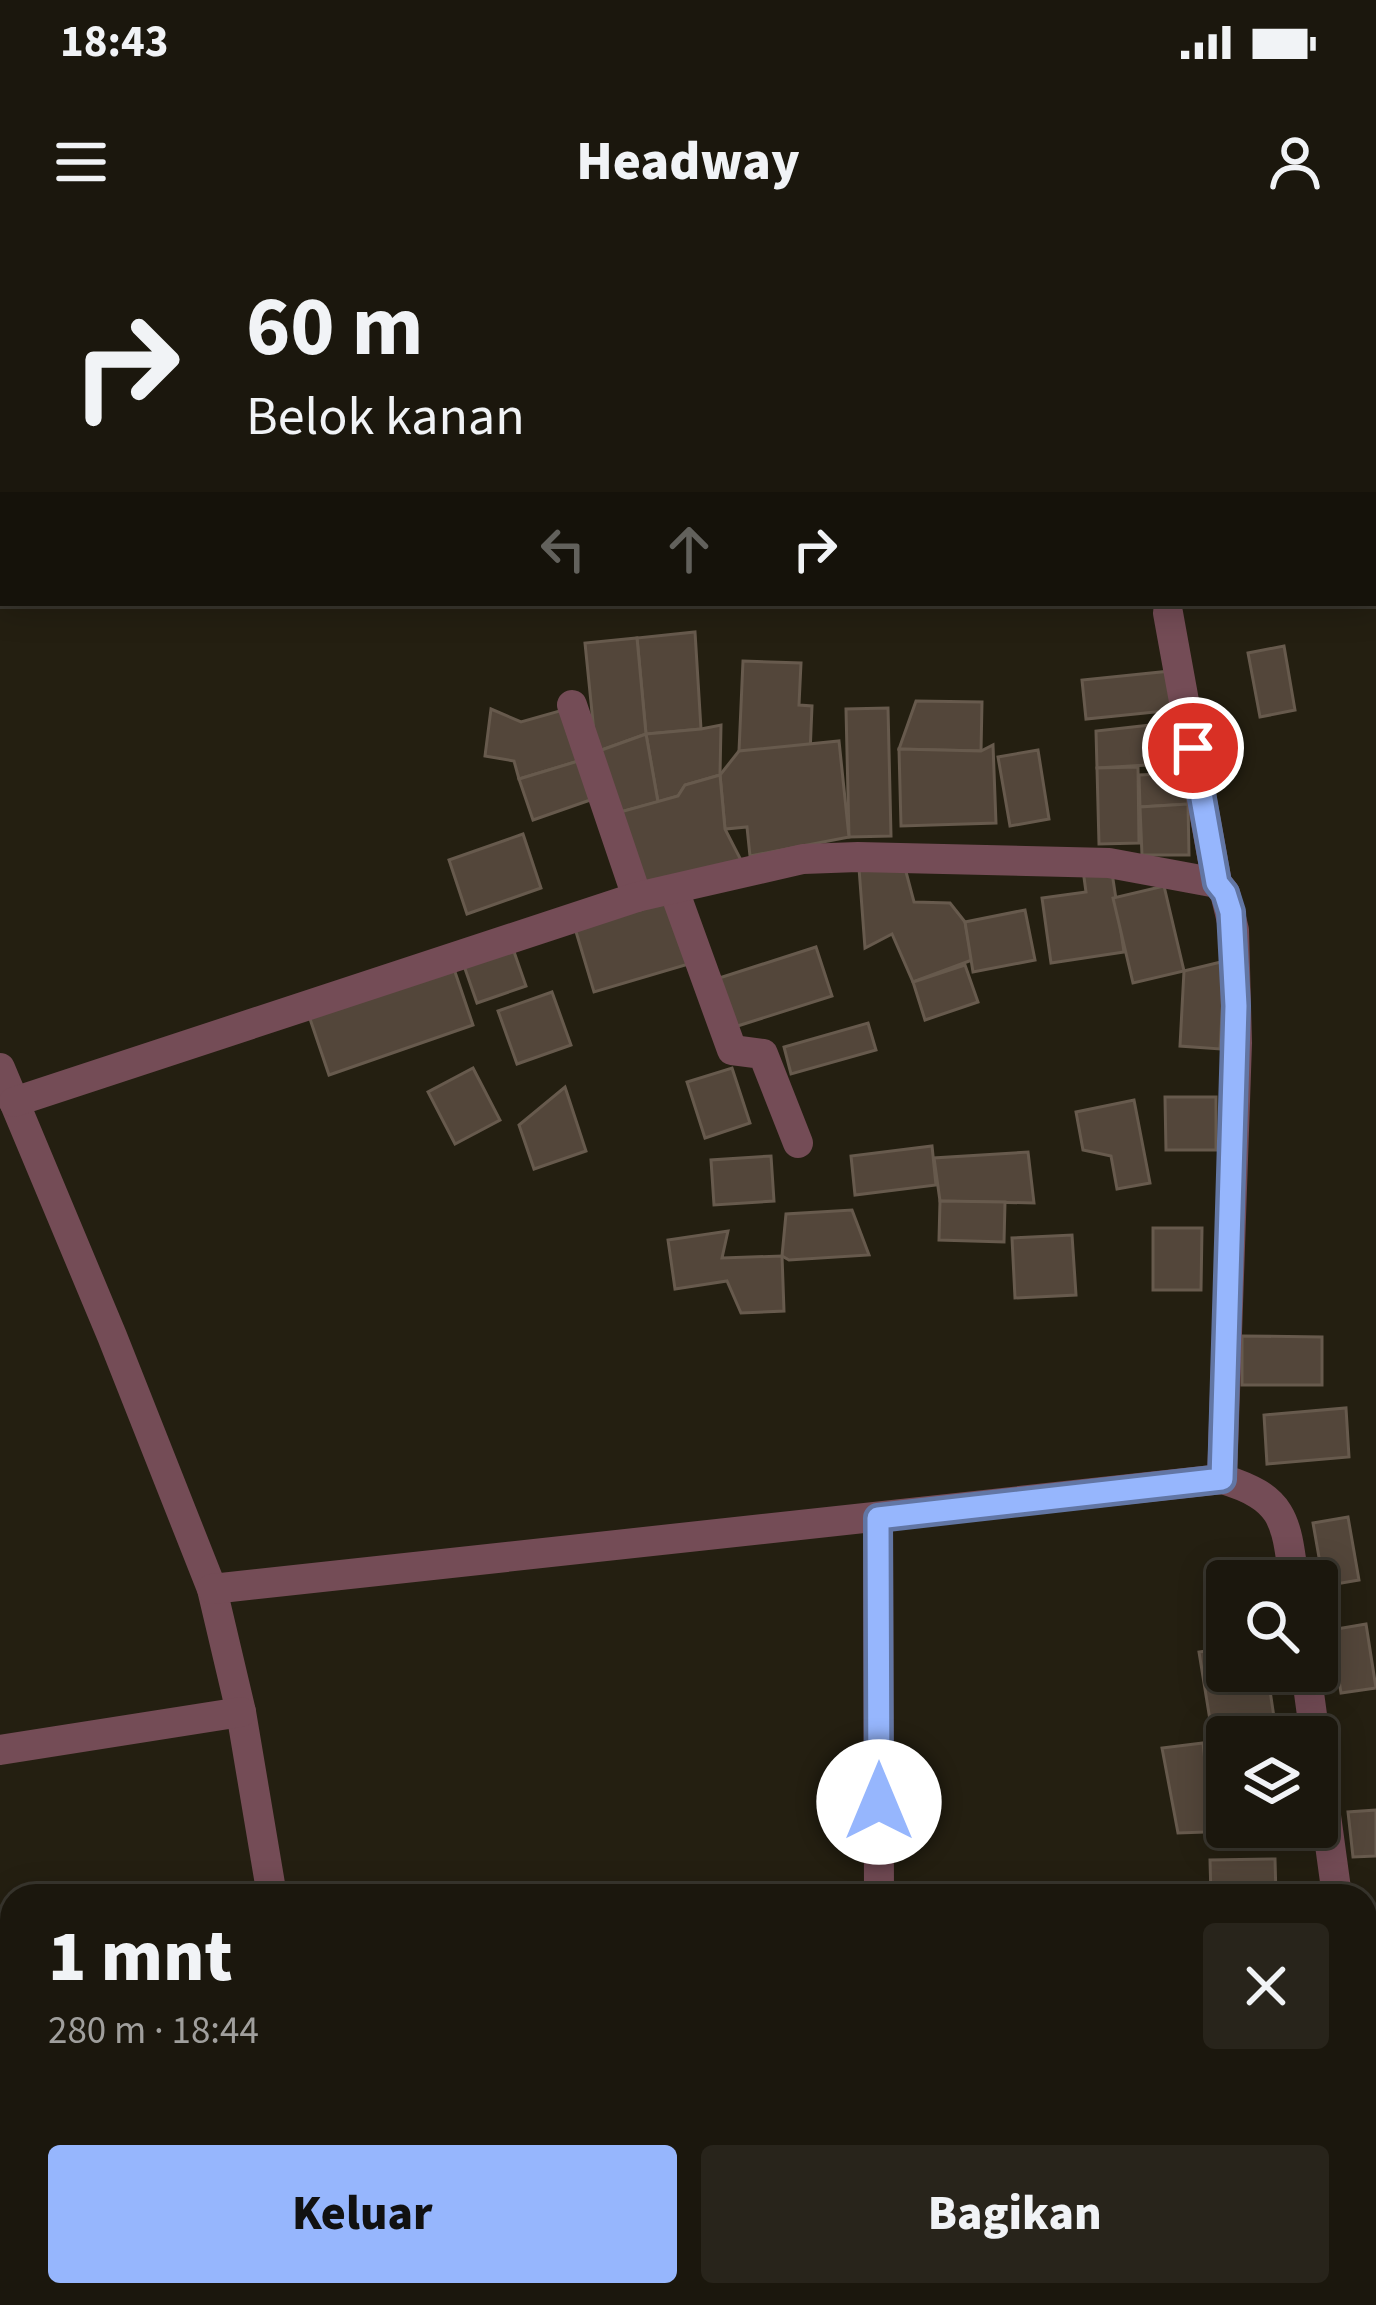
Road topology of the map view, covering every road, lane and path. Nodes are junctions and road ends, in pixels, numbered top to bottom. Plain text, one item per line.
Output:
1 (1168, 613) dead end
2 (572, 705) dead end
3 (1217, 883) junction
4 (674, 890) junction
5 (637, 897) junction
6 (0, 1068) edge
7 (14, 1102) junction
8 (798, 1143) dead end
9 (1222, 1479) junction
10 (878, 1518) junction
11 (1291, 1560) edge
12 (212, 1589) junction
13 (241, 1712) junction
14 (0, 1750) edge
15 (1330, 1848) edge
16 (270, 1884) edge
17 (879, 1884) edge
18 (1335, 1884) edge

1 - 3 street
2 - 5 street
3 - 4 street
3 - 9 street
4 - 5 street
4 - 8 street
5 - 7 street
6 - 7 street
7 - 12 street
9 - 10 street
9 - 11 street
10 - 12 street
10 - 17 street
12 - 13 street
13 - 14 street
13 - 16 street
15 - 18 street

